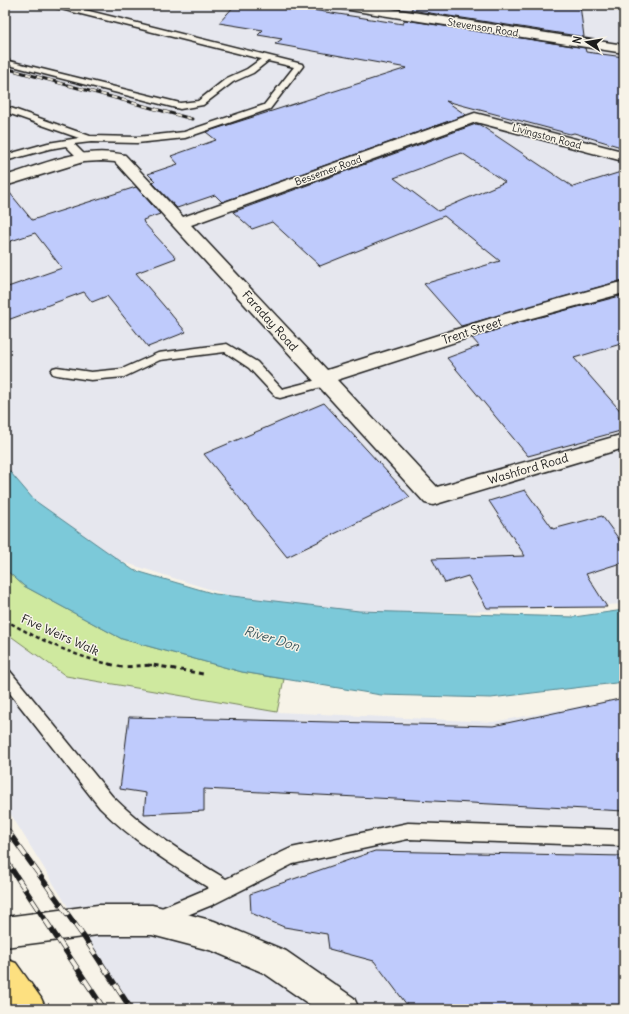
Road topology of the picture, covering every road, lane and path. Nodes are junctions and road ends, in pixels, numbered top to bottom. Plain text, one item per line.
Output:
1 (56, 5) edge
2 (349, 5) edge
3 (624, 48) edge
4 (267, 58) junction
5 (5, 62) edge
6 (5, 109) edge
7 (476, 117) joint
8 (91, 139) junction
9 (68, 143) junction
10 (622, 154) edge
11 (82, 157) junction
12 (5, 158) edge
13 (5, 181) edge
14 (181, 223) junction
15 (624, 287) edge
16 (57, 371) dead end
17 (324, 380) junction
18 (624, 441) edge
19 (433, 497) joint
20 (5, 620) edge
21 (203, 674) dead end
22 (5, 676) edge
23 (624, 838) edge
24 (226, 889) junction
25 (152, 920) junction
26 (5, 932) edge
27 (5, 974) edge
28 (30, 1009) edge
29 (343, 1009) edge

1 - 4 lane
2 - 3 street, Stevenson Road
4 - 5 lane
4 - 8 lane
6 - 8 lane
7 - 10 street, Livingston Road
7 - 14 street, Bessemer Road
8 - 9 lane
9 - 11 lane
9 - 12 lane
11 - 13 street, Faraday Road
11 - 14 street, Faraday Road
14 - 17 street, Faraday Road
15 - 17 street, Trent Street
16 - 17 lane
17 - 19 street, Faraday Road
18 - 19 street, Washford Road
20 - 21 path, Five Weirs Walk
22 - 24 lane
23 - 24 lane
24 - 25 lane
25 - 26 street
25 - 29 street
27 - 28 main road

